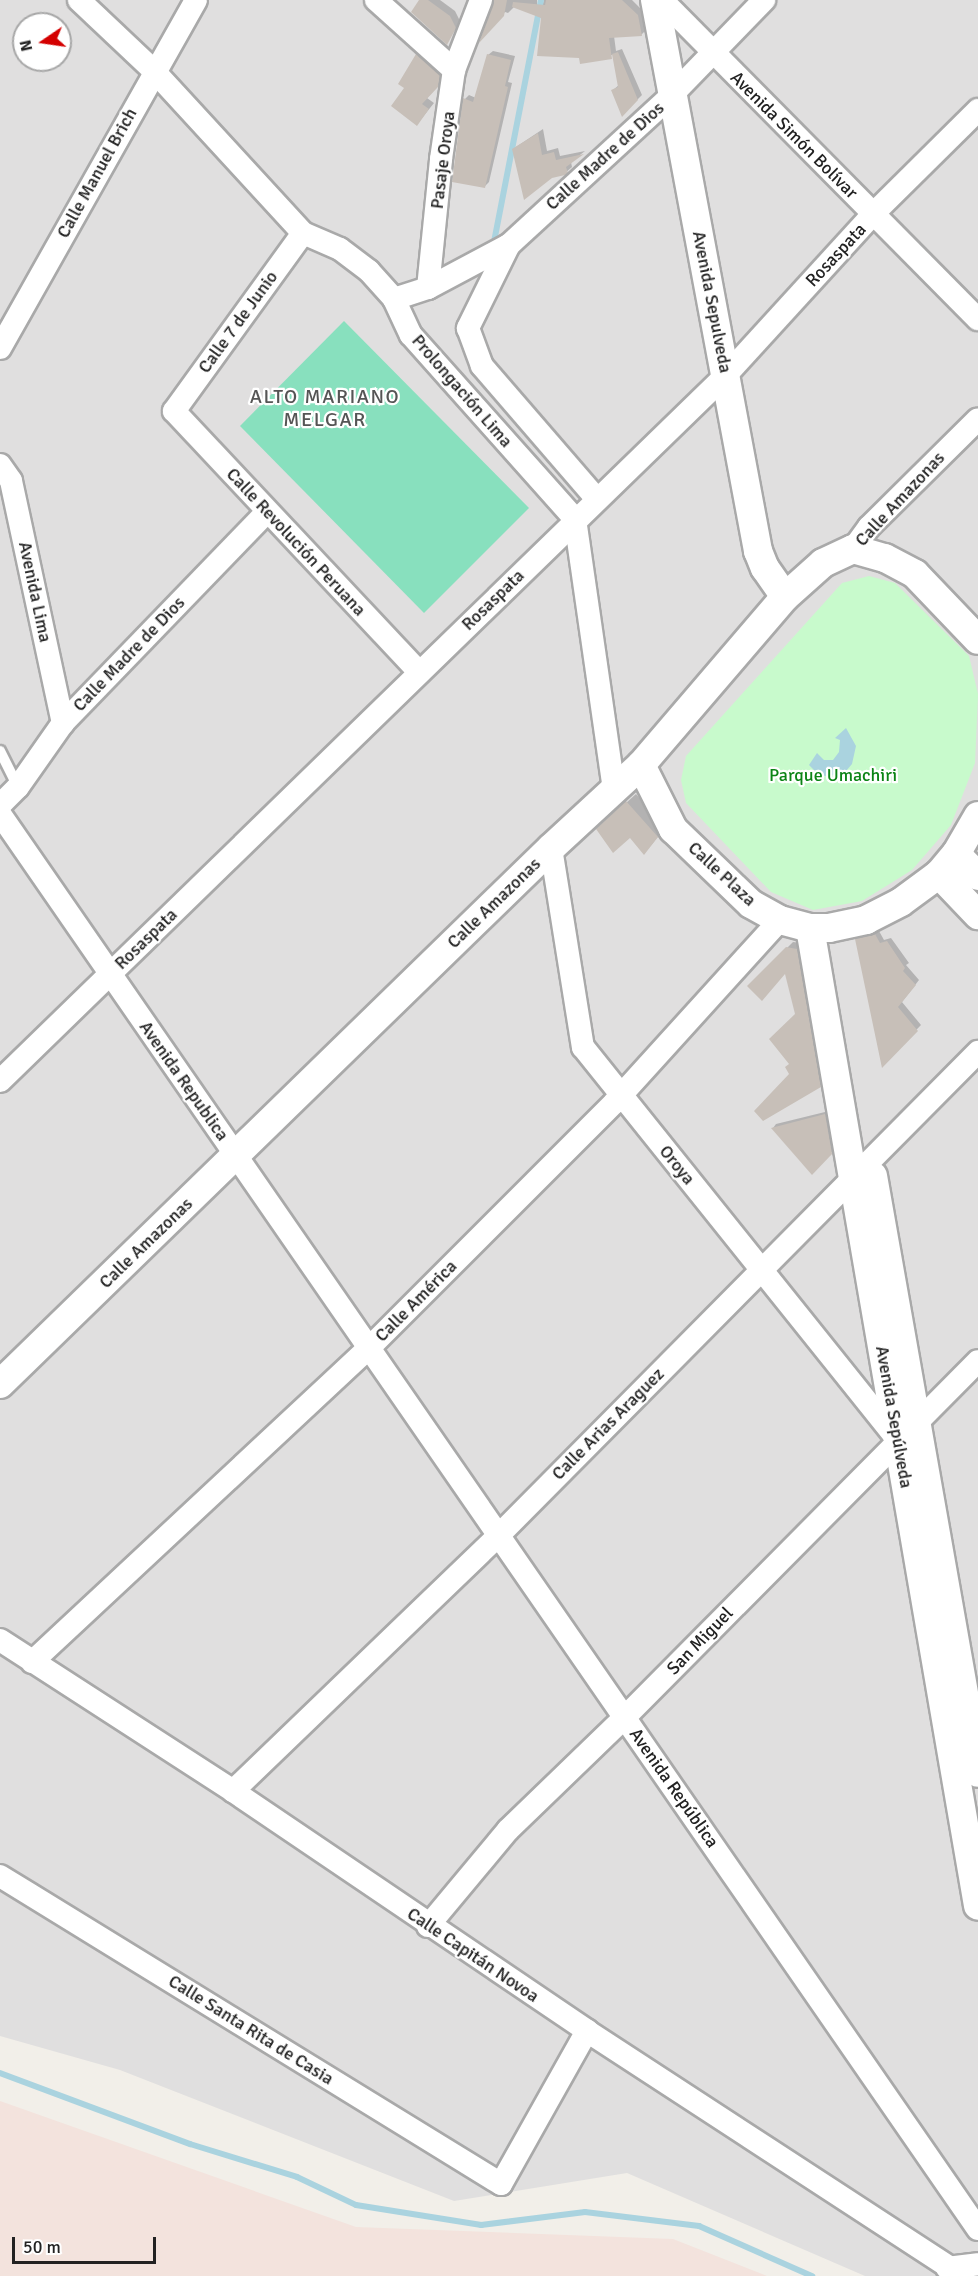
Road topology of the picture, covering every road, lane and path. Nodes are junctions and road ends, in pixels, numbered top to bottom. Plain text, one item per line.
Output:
1 (79, 0) edge
2 (196, 0) edge
3 (376, 0) edge
4 (481, 0) edge
5 (655, 0) edge
6 (662, 0) edge
7 (764, 0) edge
8 (713, 52) junction
9 (454, 70) junction
10 (154, 71) junction
11 (671, 96) junction
12 (978, 110) edge
13 (873, 214) junction
14 (303, 233) junction
15 (509, 245) junction
16 (428, 288) junction
17 (394, 299) junction
18 (978, 319) edge
19 (0, 348) edge
20 (727, 374) junction
21 (174, 411) joint
22 (978, 419) edge
23 (0, 465) edge
24 (597, 498) junction
25 (267, 512) junction
26 (575, 519) junction
27 (853, 549) junction
28 (785, 597) junction
29 (978, 640) edge
30 (419, 672) junction
31 (63, 723) junction
32 (0, 751) edge
33 (641, 765) junction
34 (18, 787) junction
35 (614, 790) junction
36 (0, 805) edge
37 (0, 814) edge
38 (978, 816) edge
39 (551, 848) junction
40 (947, 864) junction
41 (978, 876) edge
42 (978, 915) edge
43 (780, 920) junction
44 (820, 928) junction
45 (111, 974) junction
46 (978, 1052) edge
47 (0, 1081) edge
48 (622, 1095) junction
49 (236, 1155) junction
50 (862, 1168) junction
51 (761, 1269) junction
52 (370, 1347) junction
53 (978, 1361) edge
54 (0, 1384) edge
55 (907, 1431) junction
56 (498, 1536) junction
57 (0, 1640) edge
58 (32, 1662) junction
59 (961, 1684) edge
60 (625, 1718) junction
61 (978, 1773) edge
62 (232, 1791) junction
63 (0, 1876) edge
64 (978, 1906) edge
65 (428, 1926) junction
66 (587, 2031) junction
67 (978, 2229) edge
68 (978, 2264) edge
69 (955, 2272) edge

1 - 10 street, Prolongación Lima
2 - 10 street, Calle Manuel Brich
3 - 9 street
4 - 9 street, Pasaje Oroya
5 - 11 street, Avenida Sepulveda
6 - 8 street, Avenida Simón Bolívar
7 - 8 street, Calle Madre de Dios
8 - 11 street, Calle Madre de Dios
8 - 13 street, Avenida Simón Bolívar
9 - 16 street, Pasaje Oroya
10 - 14 street, Prolongación Lima
10 - 19 street, Calle Manuel Brich
11 - 15 street, Calle Madre de Dios
11 - 20 street, Avenida Sepulveda
12 - 13 street, Rosaspata
13 - 18 street, Avenida Simón Bolívar
13 - 20 street, Rosaspata
14 - 17 street, Prolongación Lima
14 - 21 street, Calle 7 de Junio
15 - 16 street, Calle Madre de Dios
15 - 24 street
16 - 17 street
17 - 26 street, Prolongación Lima
20 - 24 street, Rosaspata
20 - 28 street, Avenida Sepulveda
21 - 25 street, Calle Revolución Peruana
22 - 27 street, Calle Amazonas
23 - 31 street, Avenida Lima
24 - 26 street, Rosaspata
25 - 30 street, Calle Revolución Peruana
25 - 31 street, Calle Madre de Dios
26 - 30 street, Rosaspata
26 - 35 street
27 - 28 street, Calle Amazonas
27 - 29 street
28 - 33 street, Calle Amazonas
30 - 45 street, Rosaspata
31 - 34 street, Calle Madre de Dios
32 - 34 lane
33 - 35 street, Calle Amazonas
33 - 43 street, Calle Plaza
34 - 36 street, Calle Madre de Dios
35 - 39 street, Calle Amazonas
37 - 45 street, Avenida Republica
38 - 40 street, Calle Plaza
39 - 48 street, Oroya
39 - 49 street, Calle Amazonas
40 - 41 street
40 - 42 street
40 - 44 street, Calle Plaza
43 - 44 street, Calle Plaza
43 - 48 street, Calle América
44 - 50 street, Avenida Sepúlveda
45 - 47 street, Rosaspata
45 - 49 street, Avenida Republica
46 - 50 street, Calle Arias Araguez
48 - 51 street, Oroya
48 - 52 street, Calle América
49 - 52 street, Avenida Republica
49 - 54 street, Calle Amazonas
50 - 51 street, Calle Arias Araguez
50 - 55 street, Avenida Sepúlveda
51 - 55 street, Oroya
51 - 56 street, Calle Arias Araguez
52 - 56 street, Avenida República
52 - 58 street, Calle América
53 - 55 street, San Miguel
55 - 59 street, Avenida Sepúlveda
55 - 60 street, San Miguel
56 - 60 street, Avenida República
56 - 62 street, Calle Arias Araguez
57 - 58 street, Calle Capitán Novoa
58 - 62 street, Calle Capitán Novoa
59 - 61 street, Avenida Sepúlveda
59 - 64 street, Avenida Sepúlveda
60 - 65 street, San Miguel
60 - 67 street, Avenida República
62 - 65 street, Calle Capitán Novoa
63 - 66 street, Calle Santa Rita de Casia
65 - 66 street, Calle Capitán Novoa
66 - 69 street, Calle Capitán Novoa
68 - 69 street, Calle Capitán Novoa

